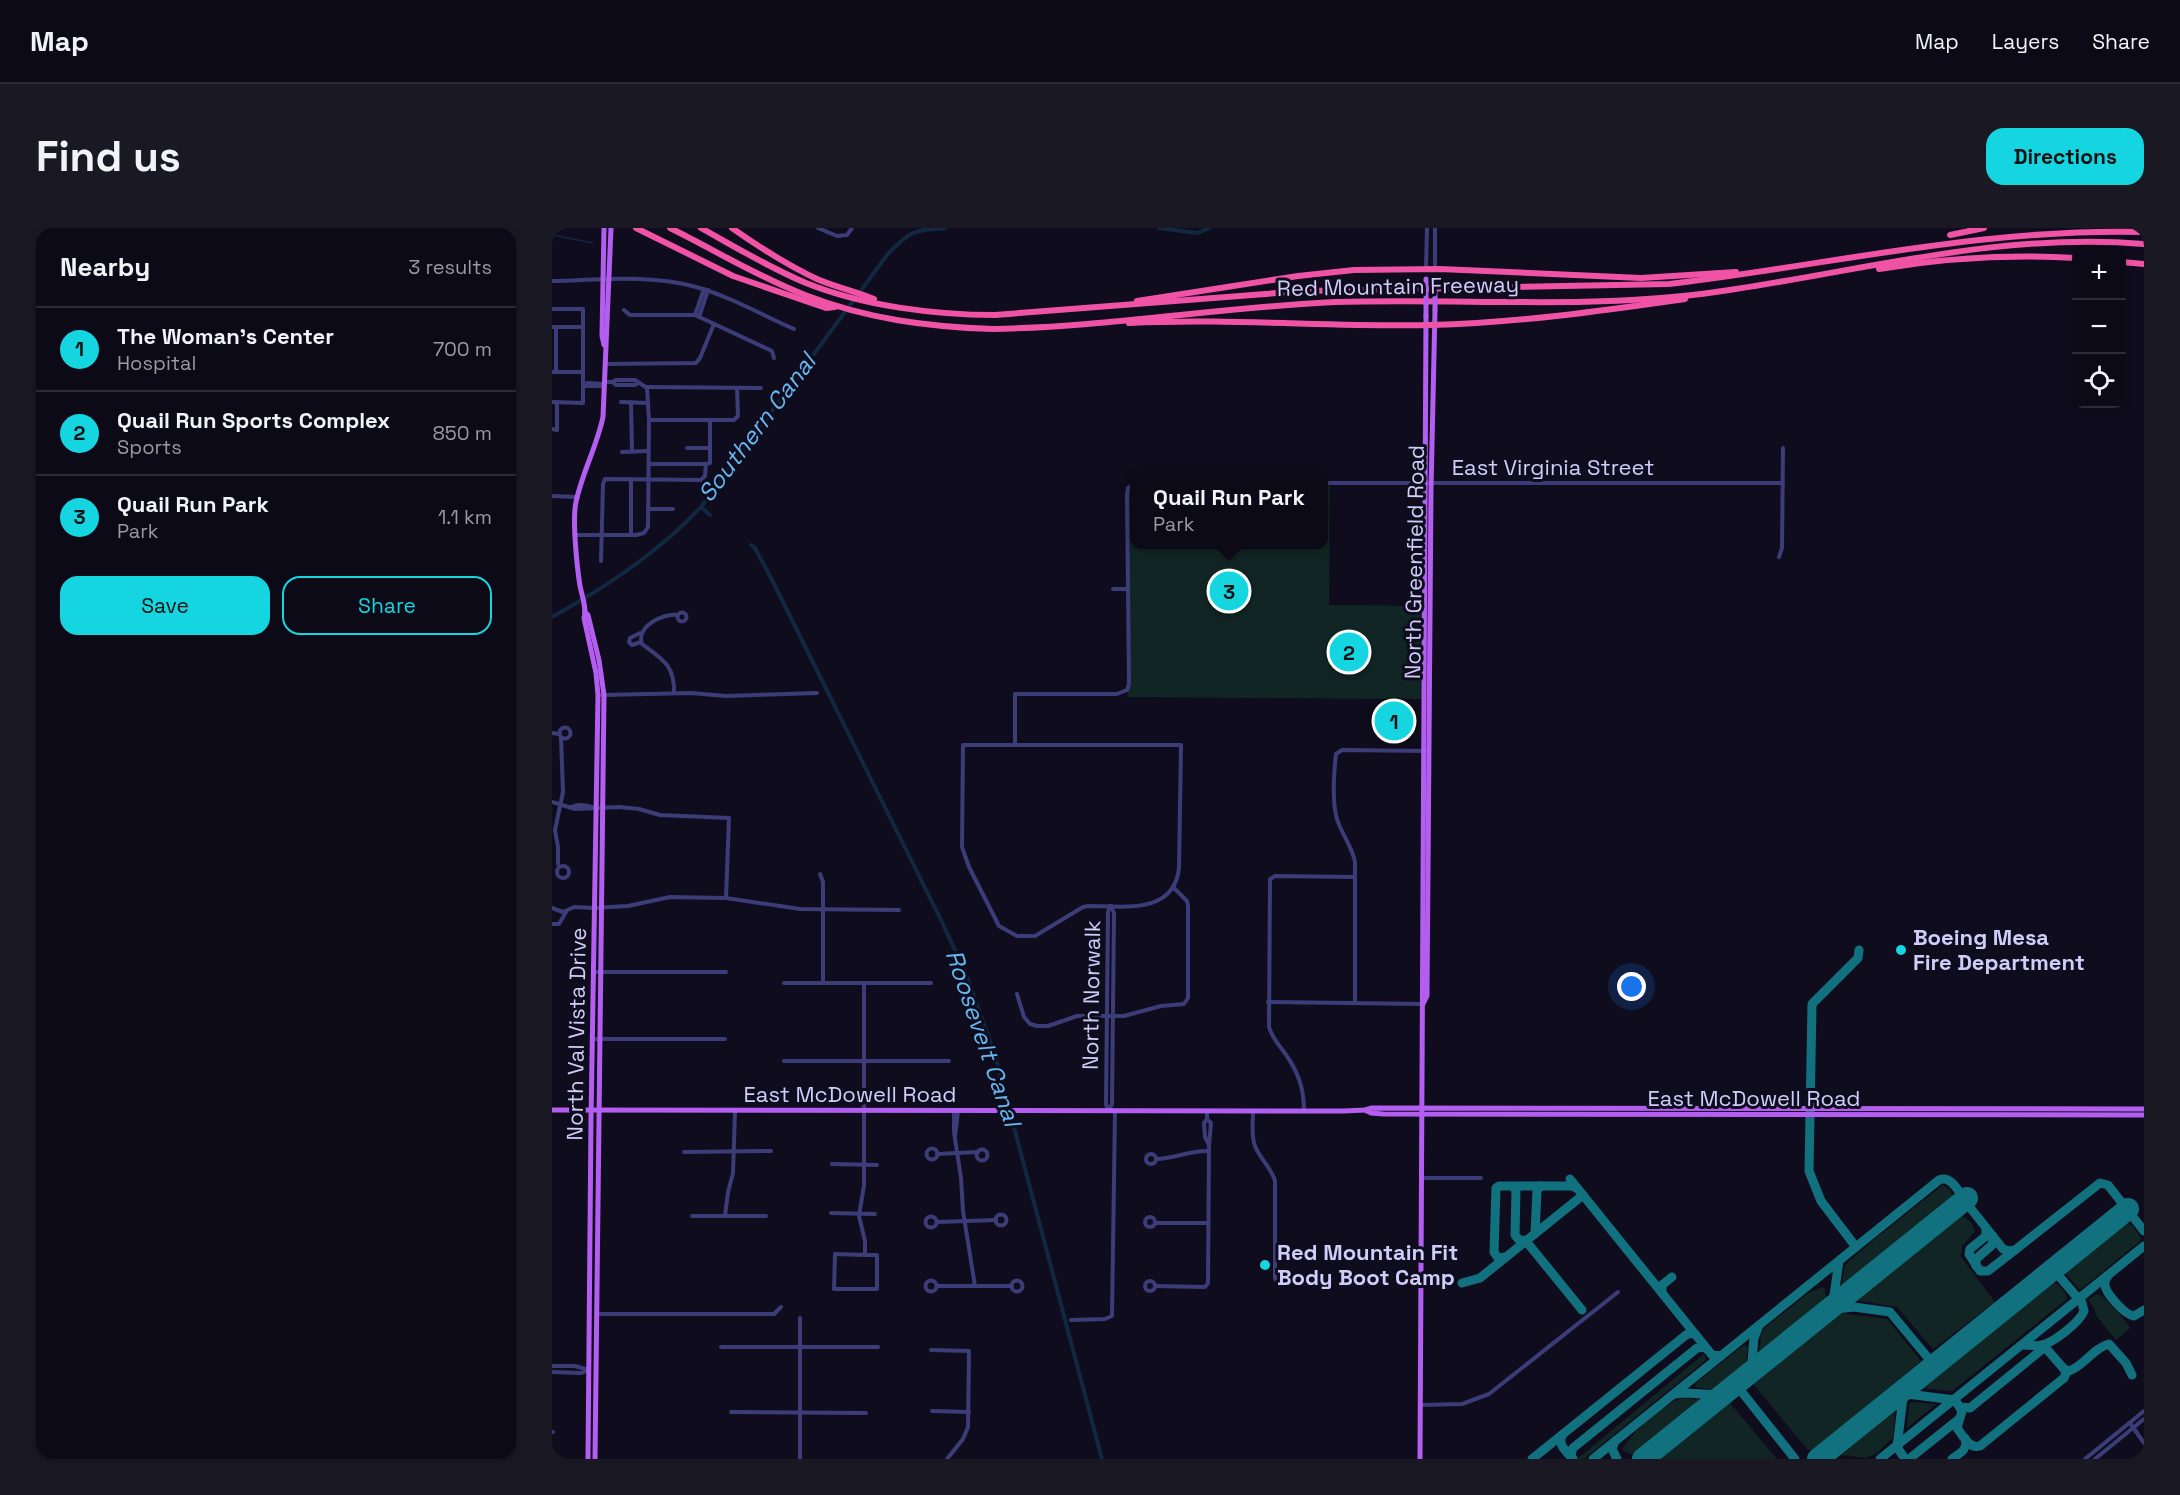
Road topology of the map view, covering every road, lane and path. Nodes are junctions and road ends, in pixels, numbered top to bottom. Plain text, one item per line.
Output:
1 (604, 228) edge
2 (611, 228) edge
3 (636, 228) edge
4 (670, 228) edge
5 (701, 228) edge
6 (732, 228) edge
7 (818, 228) edge
8 (852, 228) edge
9 (1427, 228) edge
10 (1435, 228) edge
11 (1984, 228) edge
12 (2144, 232) edge
13 (1926, 241) junction
14 (2144, 244) edge
15 (2072, 258) edge
16 (2126, 262) edge
17 (2144, 264) edge
18 (1426, 269) junction
19 (1435, 269) junction
20 (1836, 272) junction
21 (1748, 273) junction
22 (606, 280) junction
23 (552, 281) edge
24 (829, 287) junction
25 (706, 290) junction
26 (1700, 294) junction
27 (1114, 306) junction
28 (838, 307) junction
29 (552, 309) edge
30 (624, 310) dead end
31 (697, 316) junction
32 (714, 324) junction
33 (1426, 325) junction
34 (1435, 325) junction
35 (1051, 326) junction
36 (554, 327) edge
37 (583, 327) junction
38 (794, 329) dead end
39 (774, 358) dead end
40 (605, 364) junction
41 (554, 372) edge
42 (584, 372) junction
43 (604, 384) junction
44 (584, 385) junction
45 (646, 387) junction
46 (737, 388) junction
47 (761, 388) dead end
48 (554, 402) edge
49 (621, 402) dead end
50 (632, 402) junction
51 (648, 402) junction
52 (649, 420) junction
53 (710, 420) junction
54 (554, 430) edge
55 (687, 448) dead end
56 (710, 448) junction
57 (1783, 448) dead end
58 (649, 451) junction
59 (622, 452) dead end
60 (632, 452) junction
61 (649, 464) junction
62 (706, 464) junction
63 (631, 479) junction
64 (649, 479) junction
65 (1328, 483) edge
66 (1428, 483) junction
67 (1783, 483) junction
68 (1130, 490) edge
69 (552, 496) edge
70 (578, 497) junction
71 (648, 509) junction
72 (673, 509) dead end
73 (602, 535) junction
74 (631, 535) junction
75 (576, 536) junction
76 (1779, 557) dead end
77 (602, 561) dead end
78 (1113, 589) dead end
79 (1128, 589) junction
80 (678, 615) dead end
81 (640, 633) junction
82 (641, 642) junction
83 (674, 693) junction
84 (817, 693) dead end
85 (601, 694) junction
86 (552, 733) edge
87 (1015, 745) junction
88 (1426, 751) junction
89 (552, 802) edge
90 (561, 806) junction
91 (599, 808) junction
92 (1422, 848) junction
93 (552, 864) edge
94 (820, 874) dead end
95 (1355, 877) junction
96 (1427, 880) junction
97 (1173, 887) junction
98 (726, 898) junction
99 (1110, 906) junction
100 (597, 907) junction
101 (552, 908) edge
102 (823, 910) junction
103 (899, 910) dead end
104 (567, 911) junction
105 (552, 924) edge
106 (1113, 954) junction
107 (1107, 955) junction
108 (596, 972) junction
109 (726, 972) dead end
110 (784, 983) dead end
111 (823, 983) junction
112 (864, 983) junction
113 (931, 983) dead end
114 (1017, 994) dead end
115 (1268, 1002) junction
116 (1355, 1003) junction
117 (1424, 1004) junction
118 (1110, 1016) junction
119 (596, 1039) junction
120 (725, 1039) dead end
121 (784, 1061) dead end
122 (864, 1061) junction
123 (949, 1061) dead end
124 (2144, 1109) edge
125 (552, 1110) edge
126 (591, 1110) junction
127 (598, 1110) junction
128 (735, 1111) junction
129 (864, 1111) junction
130 (956, 1111) junction
131 (1112, 1111) junction
132 (1208, 1111) junction
133 (1253, 1111) junction
134 (1304, 1111) junction
135 (1422, 1111) junction
136 (1579, 1111) junction
137 (2144, 1115) edge
138 (734, 1151) junction
139 (771, 1151) dead end
140 (1209, 1151) junction
141 (684, 1152) dead end
142 (978, 1152) dead end
143 (957, 1153) junction
144 (937, 1154) dead end
145 (1156, 1159) dead end
146 (832, 1164) dead end
147 (864, 1164) junction
148 (877, 1165) dead end
149 (1421, 1178) junction
150 (1481, 1178) dead end
151 (590, 1191) junction
152 (597, 1191) junction
153 (831, 1213) dead end
154 (860, 1214) junction
155 (875, 1214) dead end
156 (692, 1216) dead end
157 (725, 1216) junction
158 (766, 1216) dead end
159 (996, 1220) dead end
160 (965, 1221) junction
161 (937, 1222) dead end
162 (1155, 1223) dead end
163 (1209, 1223) junction
164 (590, 1238) junction
165 (597, 1238) junction
166 (865, 1255) junction
167 (1317, 1284) dead end
168 (937, 1286) dead end
169 (975, 1286) junction
170 (1012, 1286) dead end
171 (1155, 1286) dead end
172 (1618, 1292) dead end
173 (589, 1303) junction
174 (596, 1303) junction
175 (781, 1307) dead end
176 (589, 1314) junction
177 (596, 1314) junction
178 (800, 1318) dead end
179 (1071, 1320) dead end
180 (721, 1347) dead end
181 (800, 1347) junction
182 (878, 1347) dead end
183 (931, 1350) dead end
184 (592, 1360) junction
185 (552, 1366) edge
186 (592, 1370) junction
187 (552, 1372) edge
188 (592, 1390) junction
189 (1420, 1405) junction
190 (589, 1408) junction
191 (596, 1408) junction
192 (932, 1411) dead end
193 (2144, 1411) edge
194 (731, 1412) dead end
195 (969, 1412) junction
196 (800, 1413) junction
197 (866, 1413) dead end
198 (592, 1417) junction
199 (2144, 1419) edge
200 (2130, 1423) junction
201 (2133, 1428) junction
202 (2144, 1443) edge
203 (588, 1459) edge
204 (595, 1459) edge
205 (800, 1459) edge
206 (947, 1459) edge
207 (1420, 1459) edge
208 (2085, 1459) edge
209 (2095, 1459) edge

1 - 22 main road, North Val Vista Drive
2 - 22 main road, North Val Vista Drive
3 - 28 highway
4 - 28 highway, Red Mountain Freeway
5 - 24 highway, Red Mountain Freeway
6 - 24 highway
7 - 8 street
9 - 18 street, North Greenfield Road
10 - 19 street, North Greenfield Road
11 - 13 highway
12 - 13 highway, Red Mountain Freeway
13 - 21 highway, Red Mountain Freeway
14 - 20 highway, Red Mountain Freeway
15 - 20 highway
16 - 17 highway
18 - 19 highway
18 - 27 highway
18 - 33 main road, North Greenfield Road, bridge
19 - 21 highway
19 - 34 main road, North Greenfield Road, bridge
20 - 26 highway, Red Mountain Freeway
21 - 27 highway, Red Mountain Freeway
22 - 23 street
22 - 25 street
22 - 40 main road, North Val Vista Drive
24 - 27 highway, Red Mountain Freeway
25 - 31 street
25 - 38 street
26 - 34 highway
26 - 35 highway, Red Mountain Freeway
28 - 35 highway, Red Mountain Freeway
29 - 37 street
30 - 31 street
31 - 32 street
32 - 39 street
32 - 40 street
33 - 34 highway
33 - 35 highway
33 - 66 main road, North Greenfield Road
34 - 66 main road, North Greenfield Road
36 - 37 street
36 - 41 street
37 - 42 street
40 - 43 main road, North Val Vista Drive
41 - 42 street
42 - 44 street
43 - 44 street
43 - 45 street
43 - 70 main road, North Val Vista Drive
44 - 48 street
45 - 46 street
45 - 51 street
46 - 47 street
46 - 53 street
48 - 54 street
49 - 50 street
50 - 51 street
50 - 60 street
51 - 52 street
52 - 53 street
52 - 58 street
53 - 56 street
55 - 56 street
56 - 62 street
57 - 67 street
58 - 60 street
58 - 61 street
59 - 60 street
61 - 62 street
61 - 64 street
62 - 64 street
63 - 64 street
63 - 73 street
63 - 74 street
64 - 71 street
65 - 66 street, East Virginia Street
66 - 67 street, East Virginia Street
66 - 88 main road, North Greenfield Road
67 - 76 street
68 - 79 street
69 - 70 street
70 - 75 main road, North Val Vista Drive
71 - 72 street
71 - 74 street
73 - 74 street
73 - 75 street
73 - 77 street
75 - 85 main road, North Val Vista Drive
78 - 79 street
79 - 87 street
80 - 81 street
81 - 82 street
81 - 82 street
82 - 83 street
83 - 84 street
83 - 85 street
85 - 91 main road, North Val Vista Drive
86 - 90 street
87 - 97 street
87 - 99 street
88 - 92 main road, North Greenfield Road
88 - 95 street
88 - 96 main road, North Greenfield Road
89 - 90 street
90 - 91 street
90 - 93 street
91 - 98 street
91 - 100 main road, North Val Vista Drive
92 - 96 main road
92 - 117 main road, North Greenfield Road
94 - 102 street
95 - 115 street
95 - 116 street
96 - 117 main road, North Greenfield Road
97 - 99 street
97 - 118 street
98 - 100 street
98 - 102 street
99 - 106 street, North Norwalk
99 - 107 street, North Norwalk
100 - 104 street
100 - 108 main road, North Val Vista Drive
101 - 104 street
102 - 103 street
102 - 111 street
104 - 105 street
106 - 107 street
106 - 118 street, North Norwalk
107 - 118 street, North Norwalk
108 - 109 street
108 - 119 main road, North Val Vista Drive
110 - 111 street
111 - 112 street
112 - 113 street
112 - 122 street
114 - 118 street
115 - 116 street
115 - 134 street
116 - 117 street
117 - 135 main road, North Greenfield Road
118 - 131 street, North Norwalk
119 - 120 street
119 - 126 main road, North Val Vista Drive
119 - 127 main road, North Val Vista Drive
121 - 122 street
122 - 123 street
122 - 129 street
124 - 136 main road, East McDowell Road
125 - 126 main road, East McDowell Road
126 - 127 main road, East McDowell Road
126 - 151 main road, North Val Vista Drive
127 - 128 main road, East McDowell Road
127 - 152 main road, North Val Vista Drive
128 - 129 main road, East McDowell Road
128 - 138 street
129 - 130 main road, East McDowell Road
129 - 147 street
130 - 131 main road, East McDowell Road
130 - 143 street
131 - 132 main road, East McDowell Road
131 - 179 street, North Norwalk
132 - 133 main road, East McDowell Road
132 - 140 street
133 - 134 main road, East McDowell Road
133 - 167 street
134 - 135 main road, East McDowell Road
135 - 136 main road, East McDowell Road
135 - 149 main road, North Greenfield Road
136 - 137 main road, East McDowell Road
138 - 139 street
138 - 141 street
138 - 157 street
140 - 145 street
140 - 163 street
142 - 143 street
143 - 144 street
143 - 160 street
146 - 147 street
147 - 148 street
147 - 154 street
149 - 150 street
149 - 189 main road, North Greenfield Road
151 - 152 main road
151 - 164 main road, North Val Vista Drive
152 - 165 main road, North Val Vista Drive
153 - 154 street
154 - 155 street
154 - 166 street
156 - 157 street
157 - 158 street
159 - 160 street
160 - 161 street
160 - 169 street
162 - 163 street
163 - 171 street
164 - 165 main road
164 - 173 main road, North Val Vista Drive
165 - 174 main road, North Val Vista Drive
166 - 166 street
168 - 169 street
169 - 170 street
172 - 189 street
173 - 174 main road
173 - 176 main road, North Val Vista Drive
174 - 177 main road, North Val Vista Drive
175 - 177 street
176 - 177 main road
176 - 184 main road, North Val Vista Drive
177 - 184 main road, North Val Vista Drive
178 - 181 street
180 - 181 street
181 - 182 street
181 - 196 street
183 - 195 street
184 - 186 main road, North Val Vista Drive
185 - 186 street
186 - 187 street
186 - 188 main road, North Val Vista Drive
188 - 190 main road, North Val Vista Drive
188 - 191 main road, North Val Vista Drive
189 - 207 main road, North Greenfield Road
190 - 191 main road
190 - 198 main road, North Val Vista Drive
191 - 198 main road, North Val Vista Drive
192 - 195 street
193 - 200 street
194 - 196 street
195 - 206 street
196 - 197 street
196 - 205 street
198 - 203 main road, North Val Vista Drive
198 - 204 main road, North Val Vista Drive
199 - 201 street
200 - 201 street
200 - 208 street
201 - 202 street
201 - 209 street

